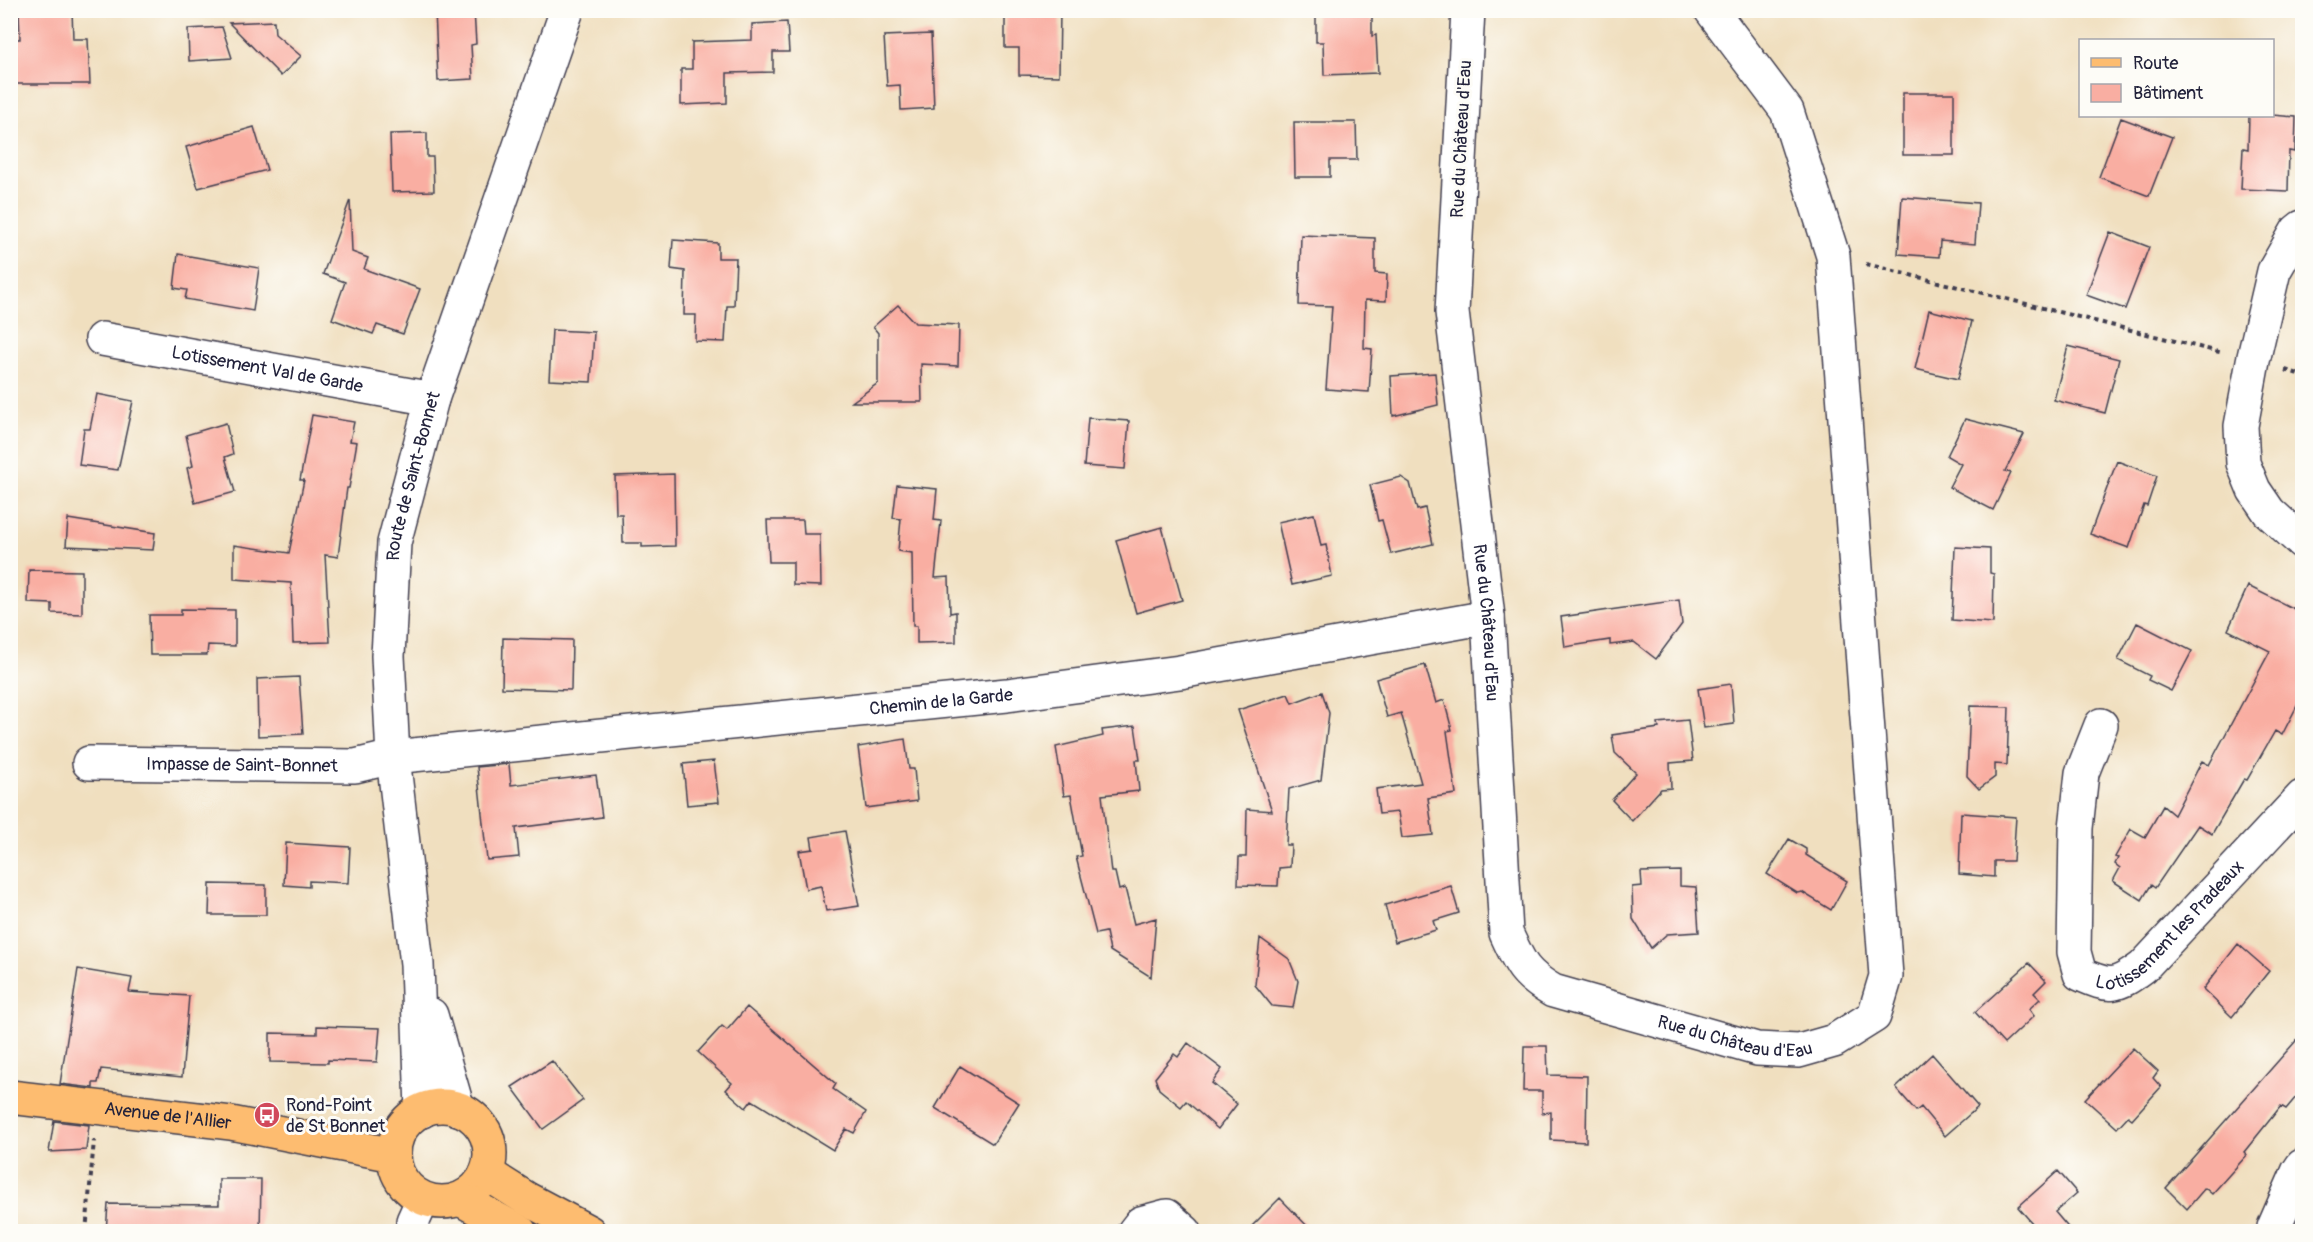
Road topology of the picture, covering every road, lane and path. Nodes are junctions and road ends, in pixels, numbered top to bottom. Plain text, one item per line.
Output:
1 (567, 10) edge
2 (1468, 10) edge
3 (1712, 10) edge
4 (2302, 227) edge
5 (1833, 256) junction
6 (102, 339) dead end
7 (2253, 361) junction
8 (2302, 375) edge
9 (432, 399) junction
10 (2302, 542) edge
11 (1488, 618) junction
12 (2102, 725) dead end
13 (393, 757) junction
14 (89, 763) dead end
15 (2302, 797) edge
16 (417, 964) junction
17 (10, 1097) edge
18 (97, 1106) junction
19 (458, 1109) junction
20 (422, 1111) junction
21 (394, 1155) junction
22 (2302, 1166) edge
23 (486, 1173) junction
24 (423, 1199) junction
25 (460, 1199) junction
26 (2274, 1227) dead end
27 (86, 1232) edge
28 (413, 1232) edge
29 (520, 1232) edge
30 (589, 1232) edge
31 (1134, 1232) edge
32 (1185, 1232) edge

1 - 9 street, Route de Saint-Bonnet
2 - 11 street, Rue du Château d'Eau
3 - 5 street, Rue du Château d'Eau
4 - 7 street
5 - 7 path
5 - 11 street, Rue du Château d'Eau
6 - 9 street, Lotissement Val de Garde
7 - 8 path
7 - 10 street
9 - 13 street, Route de Saint-Bonnet
11 - 13 street, Chemin de la Garde
12 - 15 street, Lotissement les Pradeaux
13 - 14 street, Impasse de Saint-Bonnet
13 - 16 street, Route de Saint-Bonnet
16 - 19 street, Route de Saint-Bonnet
16 - 20 street, Route de Saint-Bonnet
17 - 18 main road, Avenue de l'Allier
18 - 21 main road, Avenue de l'Allier
18 - 27 path
19 - 20 main road
19 - 23 main road
20 - 21 main road
21 - 24 main road
22 - 26 street
23 - 25 main road
23 - 30 main road
24 - 25 main road
24 - 28 street
25 - 29 main road
31 - 32 street

